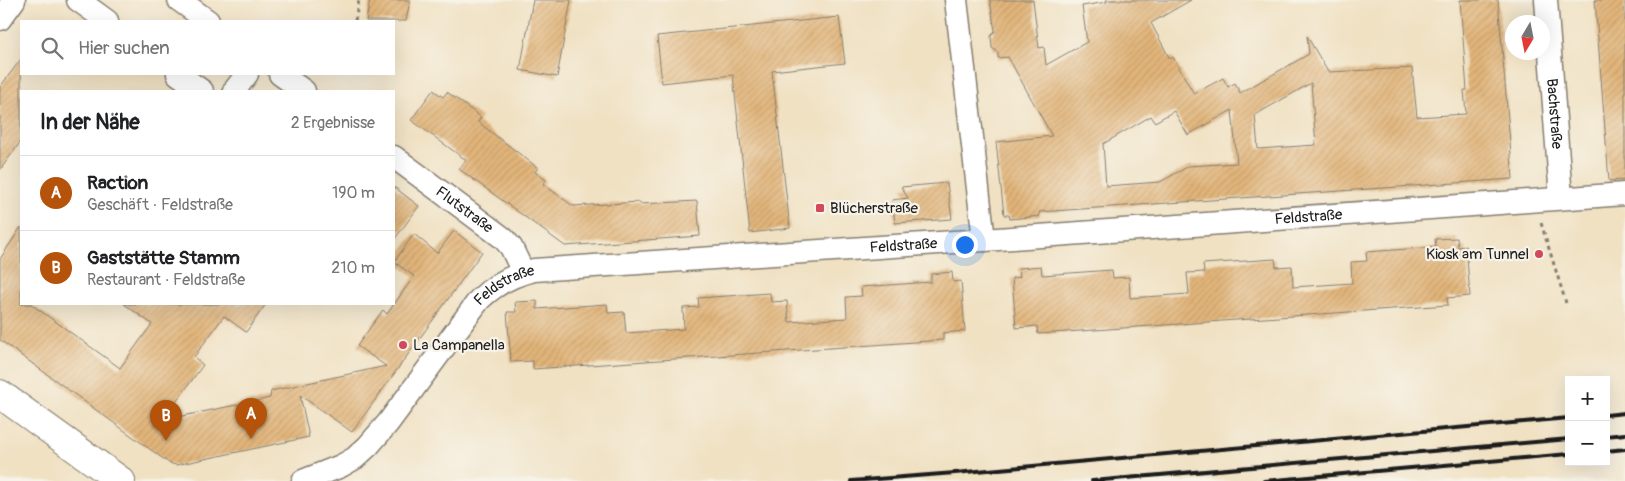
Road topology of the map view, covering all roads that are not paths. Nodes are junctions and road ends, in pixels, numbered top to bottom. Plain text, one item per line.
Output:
1 (14, 0) edge
2 (78, 0) edge
3 (179, 0) edge
4 (956, 0) edge
5 (1546, 0) edge
6 (0, 19) edge
7 (105, 20) edge
8 (207, 20) edge
9 (179, 75) edge
10 (246, 75) edge
11 (281, 75) edge
12 (201, 90) edge
13 (235, 90) edge
14 (303, 90) edge
15 (395, 158) edge
16 (1625, 194) edge
17 (1561, 198) junction
18 (984, 240) junction
19 (523, 272) junction
20 (0, 394) edge
21 (111, 474) edge
22 (323, 476) edge
23 (135, 481) edge
24 (303, 481) edge

1 - 6 street
2 - 7 street
3 - 8 street
4 - 18 street
5 - 17 street, Bachstraße
9 - 12 street
10 - 13 street
11 - 14 street
15 - 19 street, Flutstraße
16 - 17 street, Feldstraße
17 - 18 street, Feldstraße
18 - 19 street, Feldstraße
19 - 22 street, Feldstraße
20 - 21 street
21 - 23 street
22 - 24 street, Feldstraße

